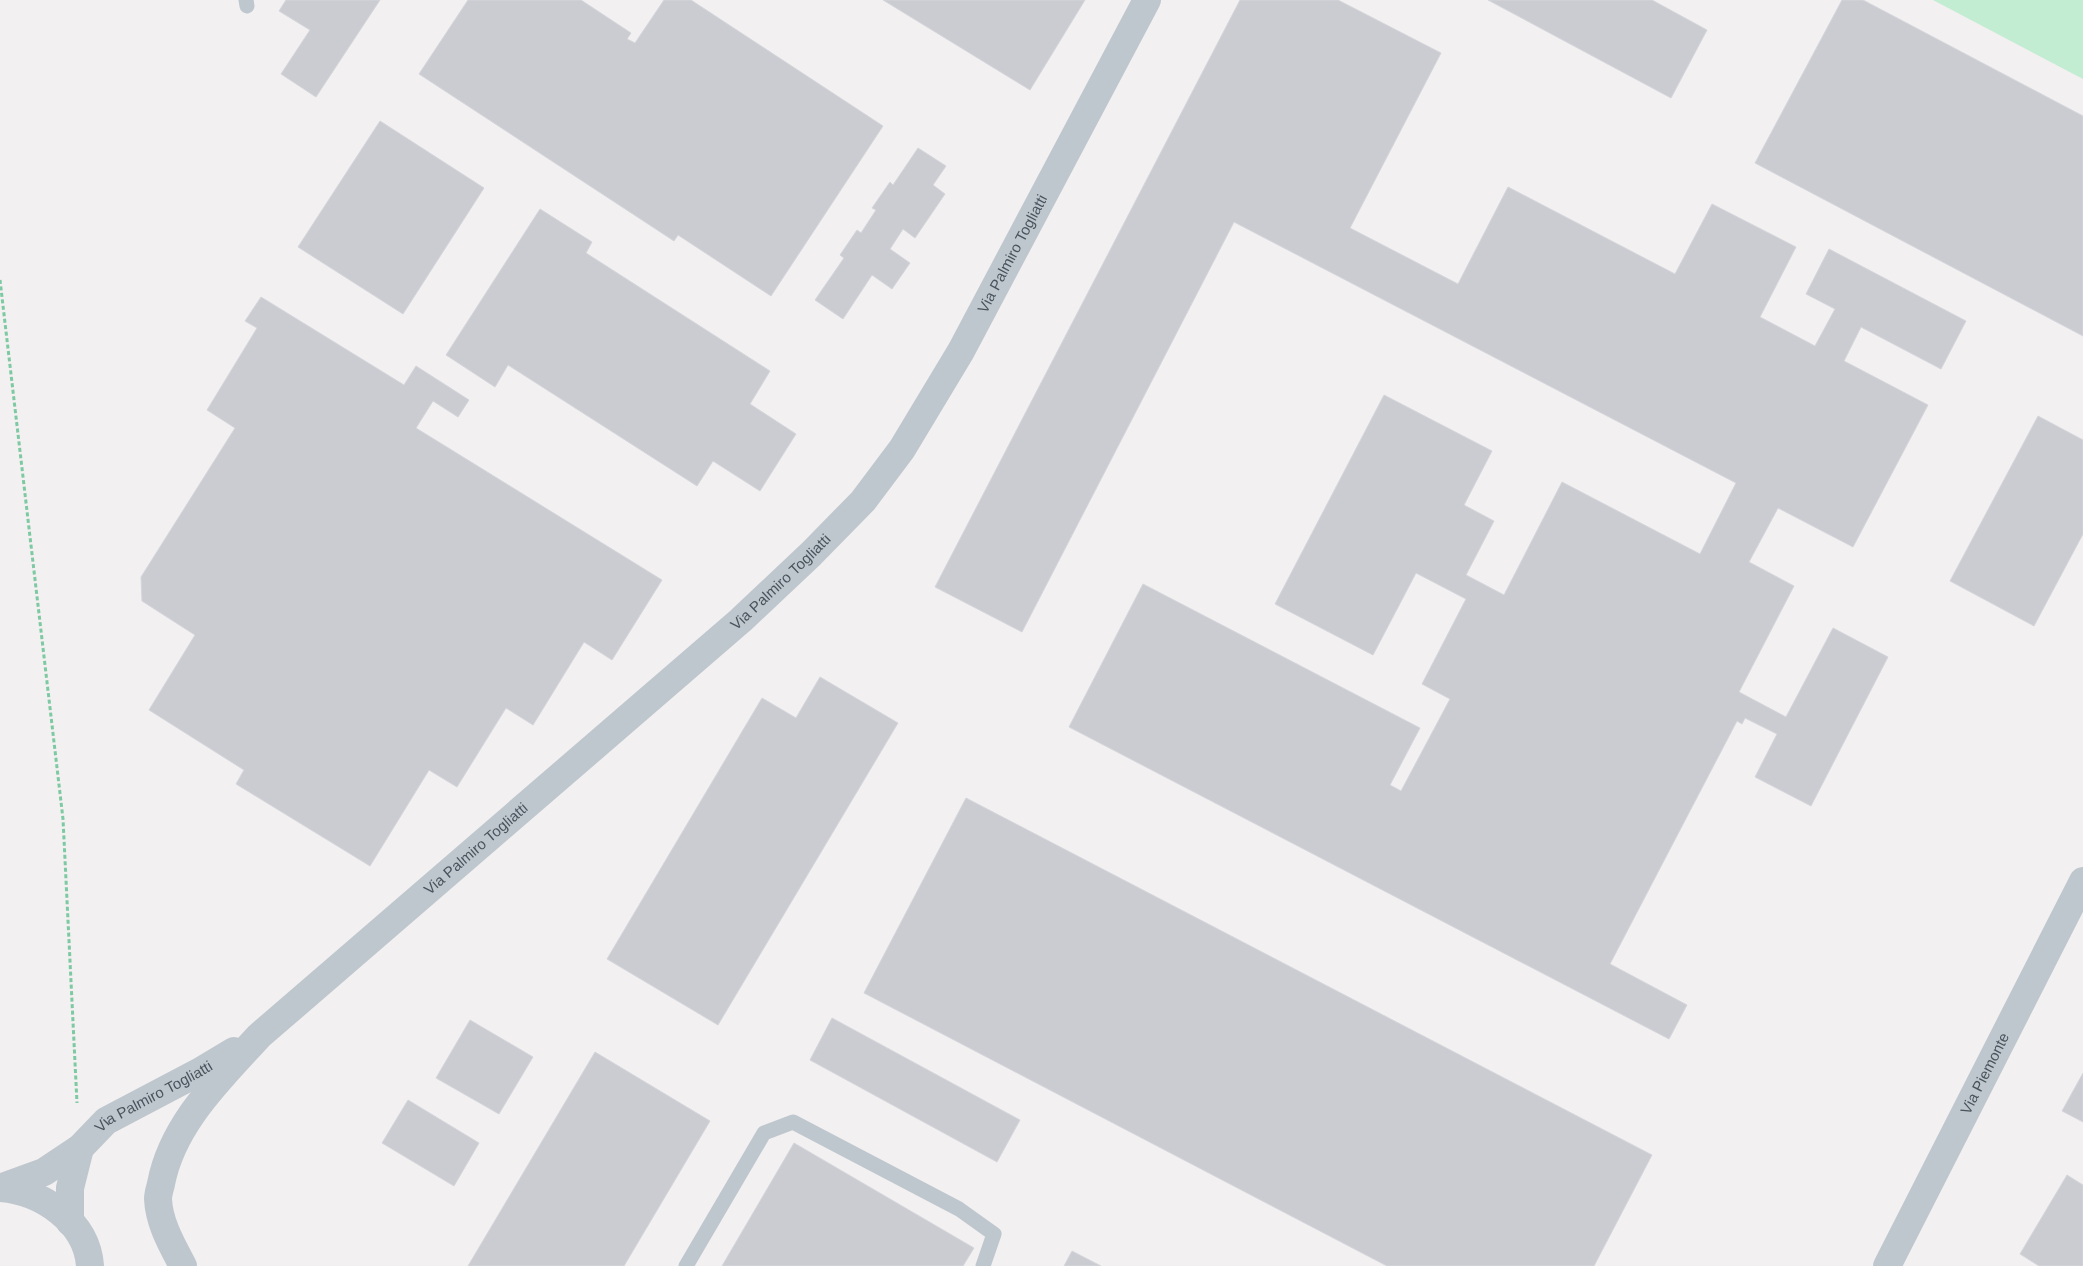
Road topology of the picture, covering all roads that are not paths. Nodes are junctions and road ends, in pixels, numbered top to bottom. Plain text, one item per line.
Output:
1 (1147, 0) edge
2 (2083, 881) edge
3 (259, 1036) junction
4 (80, 1148) junction
5 (0, 1188) edge
6 (70, 1222) junction
7 (92, 1260) edge
8 (183, 1266) edge
9 (686, 1266) edge
10 (983, 1266) edge
11 (1887, 1266) edge

1 - 3 street, Via Palmiro Togliatti
2 - 11 street, Via Piemonte
3 - 4 street, Via Palmiro Togliatti
3 - 8 street, Via Palmiro Togliatti
4 - 5 street, Via Palmiro Togliatti
4 - 6 street, Via Palmiro Togliatti
5 - 6 street
6 - 7 street
9 - 10 lane

